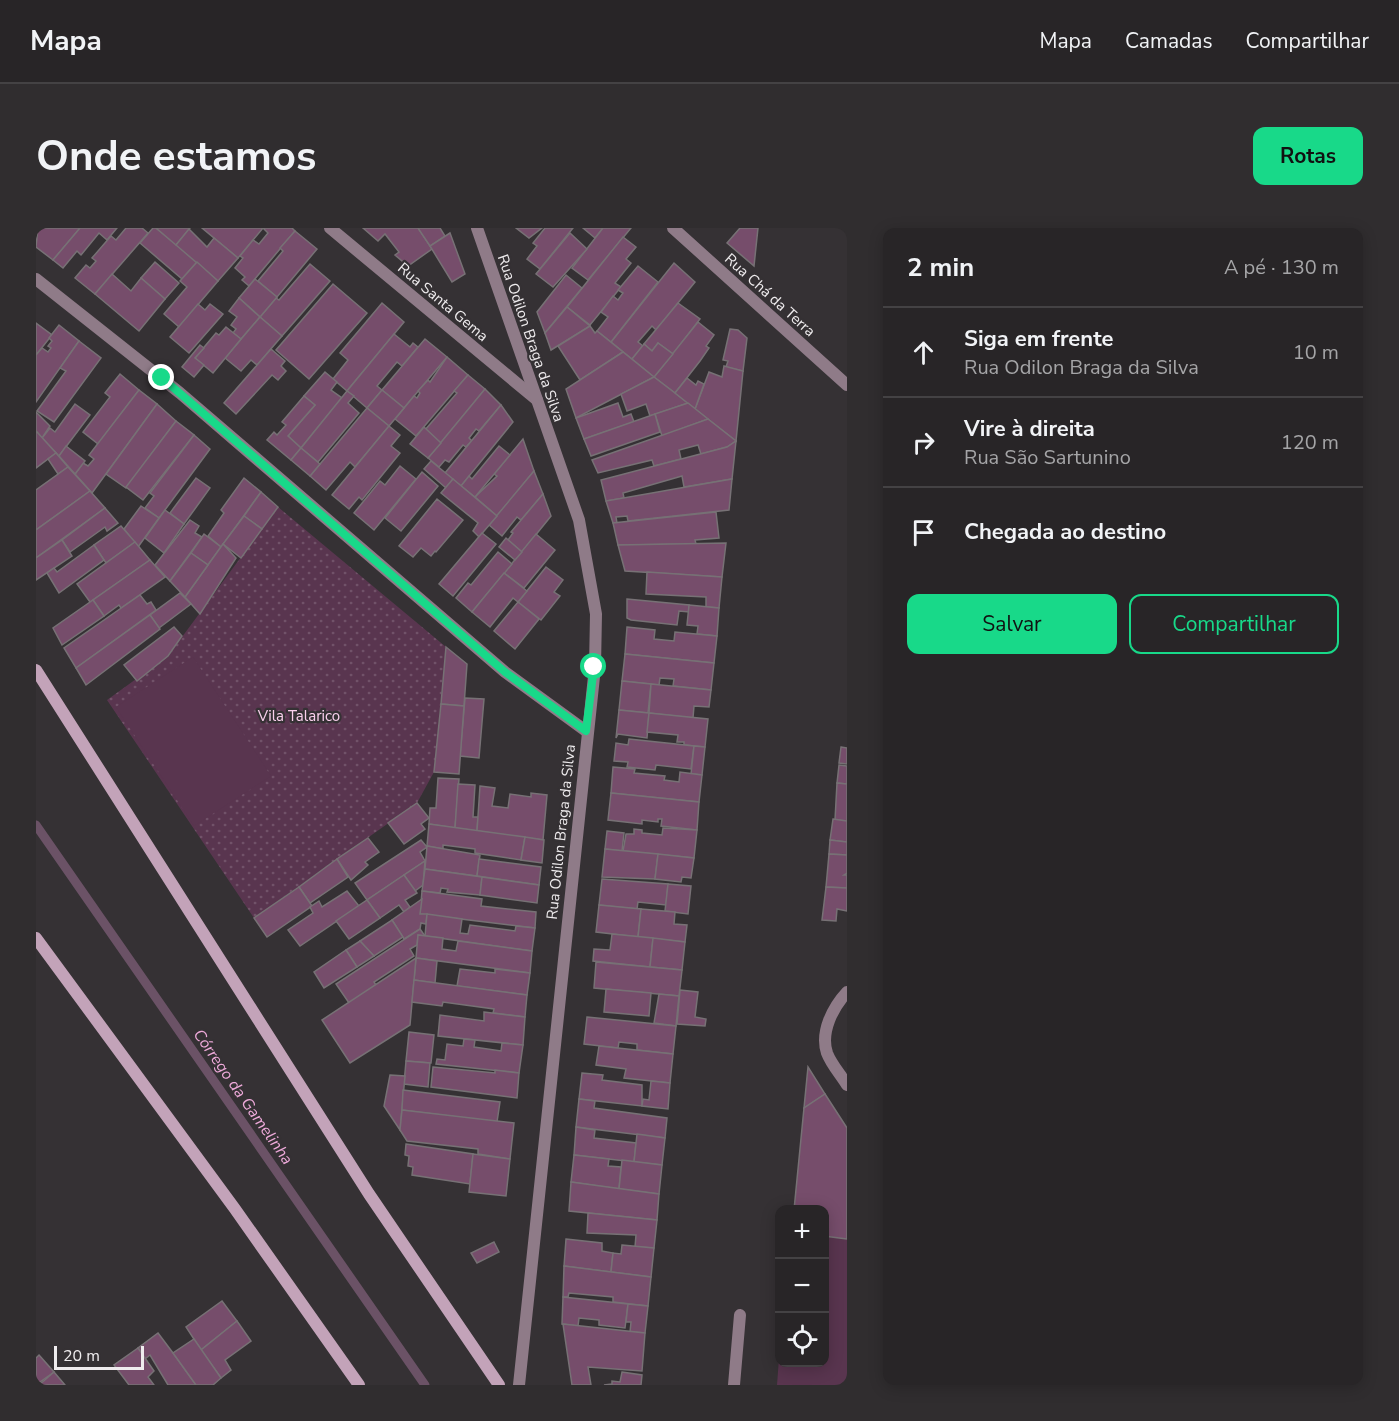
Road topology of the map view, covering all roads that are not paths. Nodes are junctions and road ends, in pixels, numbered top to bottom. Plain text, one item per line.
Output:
1 (330, 228) edge
2 (477, 228) edge
3 (673, 228) edge
4 (36, 279) edge
5 (847, 385) edge
6 (537, 400) junction
7 (36, 670) edge
8 (586, 731) junction
9 (36, 938) edge
10 (847, 992) edge
11 (847, 1085) edge
12 (740, 1315) dead end
13 (359, 1385) edge
14 (499, 1385) edge
15 (519, 1385) edge
16 (734, 1385) edge

1 - 6 street, Rua Santa Gema
2 - 6 street, Rua Odilon Braga da Silva
3 - 5 street, Rua Chá da Terra
4 - 8 street
6 - 8 street, Rua Odilon Braga da Silva
7 - 14 main road
8 - 15 street, Rua Odilon Braga da Silva
9 - 13 main road
10 - 11 street
12 - 16 street

